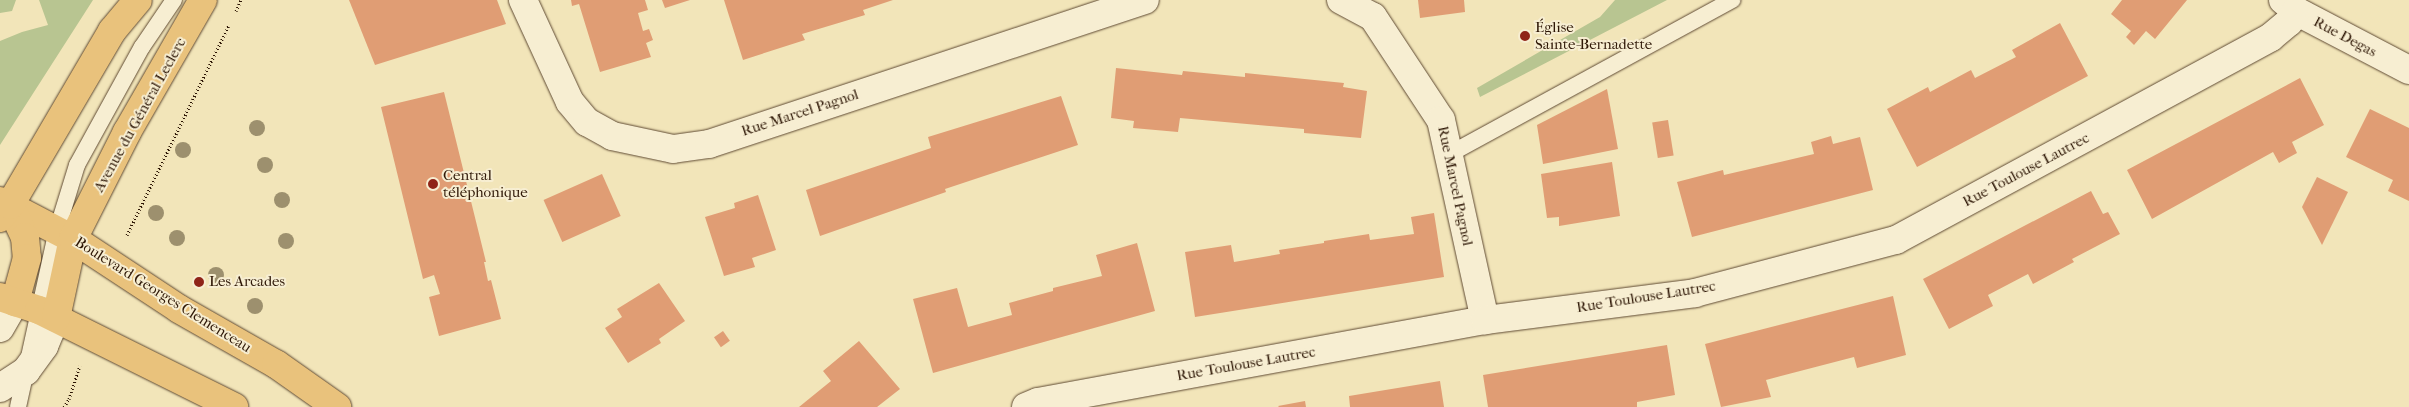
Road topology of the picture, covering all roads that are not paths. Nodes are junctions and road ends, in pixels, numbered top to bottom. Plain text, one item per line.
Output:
1 (138, 0) edge
2 (174, 0) edge
3 (203, 0) edge
4 (523, 0) edge
5 (1145, 0) edge
6 (1341, 0) edge
7 (1732, 0) edge
8 (2289, 5) edge
9 (2409, 70) edge
10 (1448, 156) junction
11 (3, 208) edge
12 (65, 235) junction
13 (27, 307) edge
14 (1485, 320) junction
15 (0, 328) edge
16 (26, 371) junction
17 (0, 388) edge
18 (234, 406) edge
19 (18, 407) edge
20 (336, 407) edge
21 (1026, 407) edge

1 - 11 main road
2 - 12 lane
3 - 12 main road, Avenue du Général Leclerc
4 - 5 street, Rue Marcel Pagnol
6 - 10 street, Rue Marcel Pagnol
7 - 10 lane
8 - 9 street, Rue Degas
8 - 14 street, Rue Toulouse Lautrec
10 - 14 street, Rue Marcel Pagnol
11 - 12 main road, Boulevard Georges Clemenceau
11 - 13 main road
12 - 13 main road, Avenue du Général Leclerc
12 - 20 main road, Boulevard Georges Clemenceau
13 - 15 street
13 - 16 street
13 - 18 main road
14 - 21 street, Rue Toulouse Lautrec
16 - 17 street
16 - 19 lane

